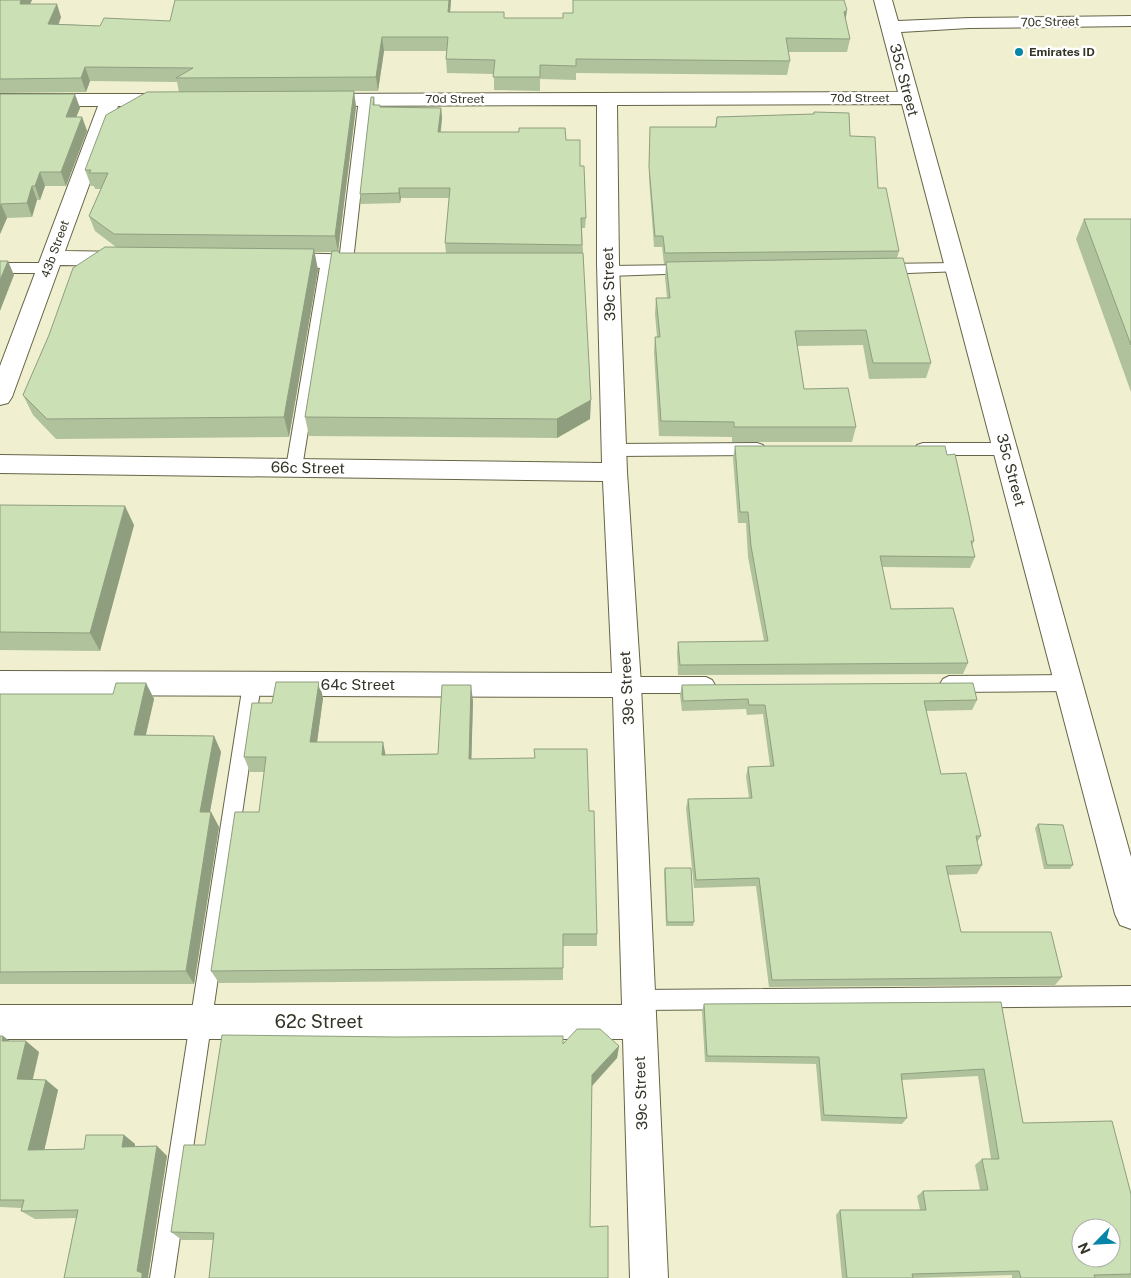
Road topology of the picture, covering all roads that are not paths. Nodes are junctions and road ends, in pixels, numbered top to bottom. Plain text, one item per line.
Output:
1 (883, 0) edge
2 (1131, 21) edge
3 (889, 24) junction
4 (909, 98) junction
5 (365, 99) junction
6 (607, 99) junction
7 (0, 100) edge
8 (110, 100) junction
9 (189, 100) edge
10 (296, 100) edge
11 (140, 259) edge
12 (259, 260) edge
13 (337, 261) junction
14 (385, 262) edge
15 (50, 263) junction
16 (602, 266) junction
17 (0, 268) edge
18 (956, 268) junction
19 (867, 269) edge
20 (698, 270) edge
21 (0, 397) edge
22 (1005, 448) junction
23 (771, 449) edge
24 (908, 449) edge
25 (615, 461) junction
26 (0, 464) edge
27 (294, 468) junction
28 (0, 683) edge
29 (1068, 683) junction
30 (252, 684) junction
31 (931, 684) edge
32 (627, 685) junction
33 (725, 685) edge
34 (1126, 873) edge
35 (1130, 910) edge
36 (1131, 996) edge
37 (638, 1011) junction
38 (0, 1022) edge
39 (202, 1022) junction
40 (162, 1278) edge
41 (649, 1278) edge

1 - 3 street, 35c Street
2 - 3 street, 70c Street
3 - 4 street, 35c Street
4 - 6 street, 70d Street
4 - 18 street, 35c Street
5 - 6 street, 70d Street
5 - 10 street, 70d Street
5 - 13 lane
6 - 16 street, 39c Street
7 - 8 street
8 - 9 street
8 - 15 street, 43b Street
11 - 15 street
12 - 13 street
13 - 14 street
13 - 27 lane
15 - 17 lane
15 - 21 street, 43b Street
16 - 20 lane
16 - 25 street, 39c Street
18 - 19 lane
18 - 22 street, 35c Street
22 - 24 lane
22 - 29 street, 35c Street
23 - 25 lane
25 - 27 street, 66c Street
25 - 32 street, 39c Street
26 - 27 street, 66c Street
28 - 30 street, 64c Street
29 - 31 lane
29 - 34 street, 35c Street
30 - 32 street, 64c Street
30 - 39 lane
32 - 33 lane
32 - 37 street, 39c Street
34 - 35 street, 35c Street
36 - 37 lane
37 - 39 street, 62c Street
37 - 41 street, 39c Street
38 - 39 street, 62c Street
39 - 40 lane

